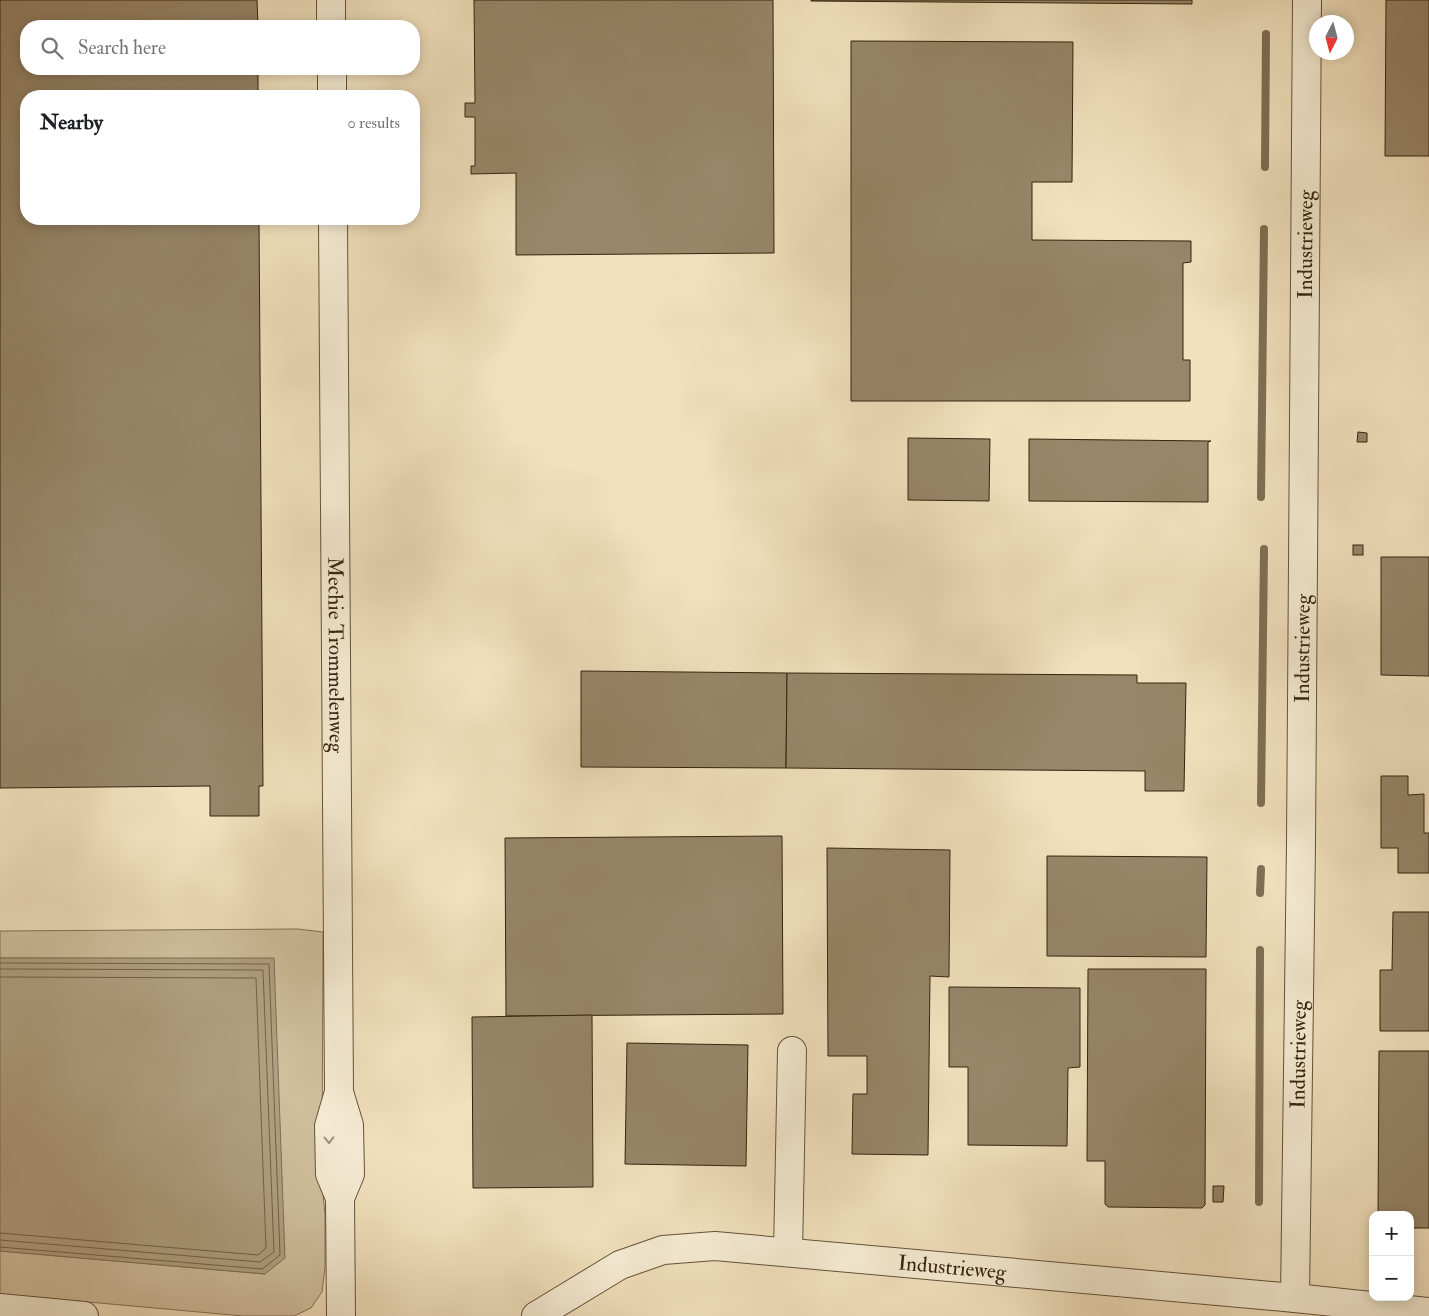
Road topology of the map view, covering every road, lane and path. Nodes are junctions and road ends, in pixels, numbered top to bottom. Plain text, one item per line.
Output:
1 (331, 0) edge
2 (1307, 0) edge
3 (331, 20) edge
4 (332, 75) edge
5 (332, 90) edge
6 (333, 225) edge
7 (792, 1051) dead end
8 (788, 1252) junction
9 (1295, 1298) junction
10 (0, 1308) edge
11 (1429, 1312) edge
12 (84, 1316) edge
13 (340, 1316) edge
14 (536, 1316) edge

1 - 3 street
2 - 9 street, Industrieweg
4 - 5 street
6 - 13 street, Mechie Trommelenweg
7 - 8 street
8 - 9 street, Industrieweg
8 - 14 street, Industrieweg
9 - 11 street, Industrieweg
10 - 12 street

